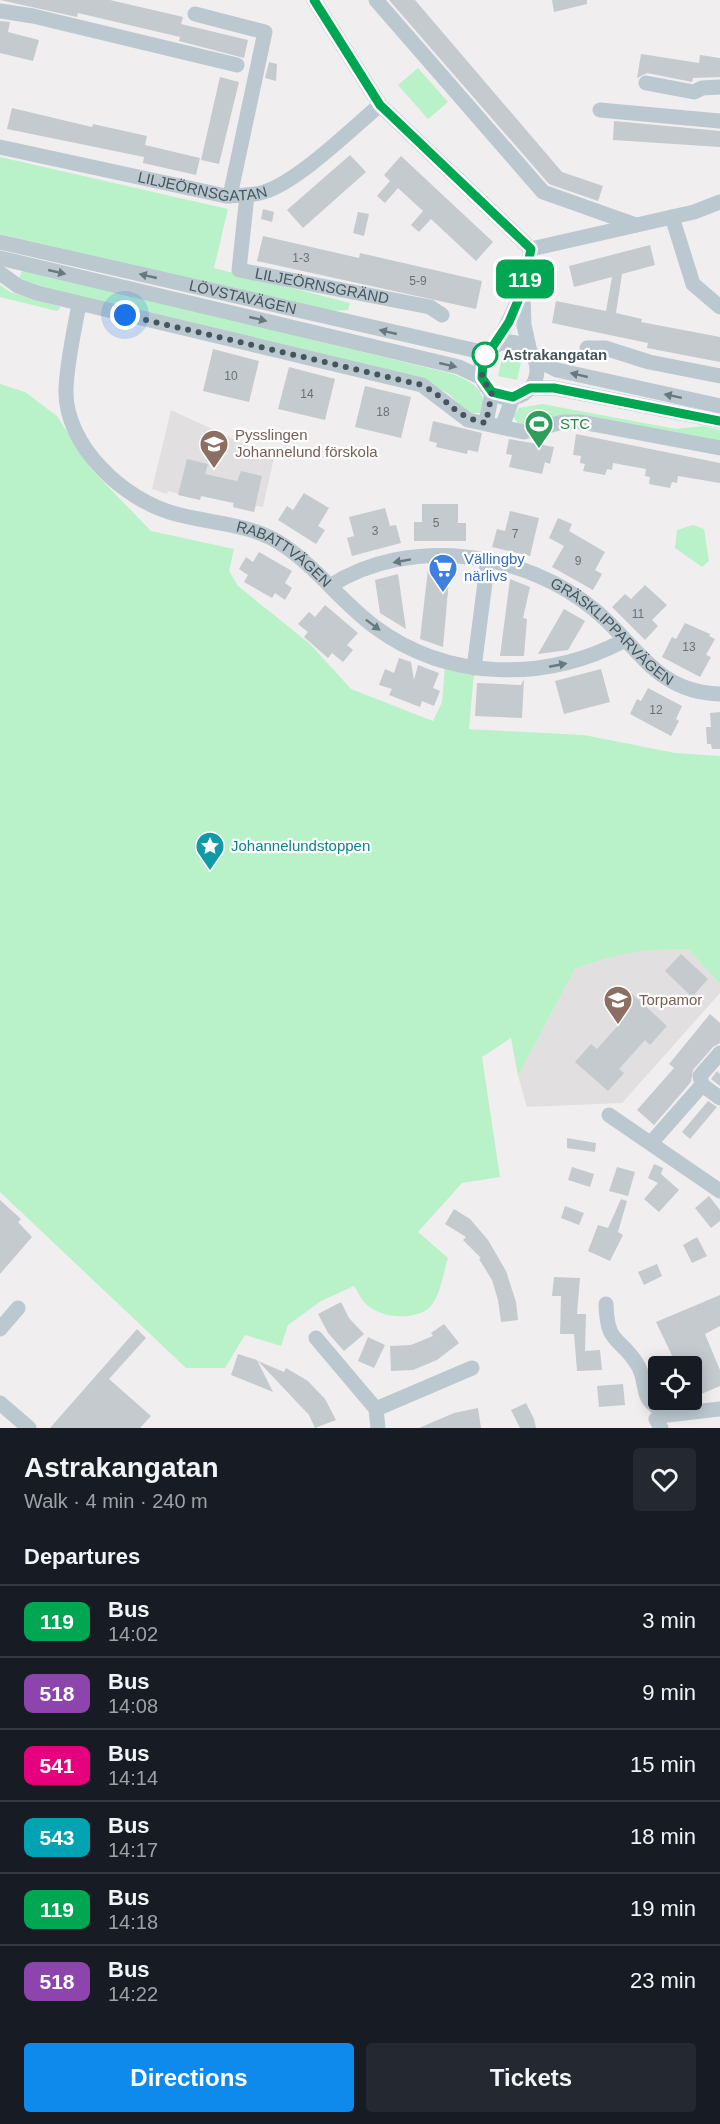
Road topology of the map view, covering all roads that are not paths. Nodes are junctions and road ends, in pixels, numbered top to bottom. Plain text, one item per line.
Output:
1 (376, 0) edge
2 (320, 2) edge
3 (0, 11) edge
4 (195, 14) dead end
5 (237, 65) dead end
6 (646, 83) dead end
7 (720, 87) edge
8 (694, 92) junction
9 (380, 105) junction
10 (600, 110) dead end
11 (699, 119) junction
12 (720, 121) edge
13 (0, 147) edge
14 (247, 195) junction
15 (230, 196) junction
16 (720, 202) edge
17 (672, 217) junction
18 (636, 225) junction
19 (0, 242) edge
20 (531, 249) junction
21 (0, 258) edge
22 (0, 273) edge
23 (523, 289) junction
24 (79, 304) junction
25 (720, 307) edge
26 (442, 315) dead end
27 (587, 348) dead end
28 (490, 350) junction
29 (532, 355) junction
30 (720, 376) edge
31 (482, 378) junction
32 (530, 388) junction
33 (492, 392) junction
34 (513, 397) junction
35 (720, 406) edge
36 (720, 421) edge
37 (486, 423) junction
38 (502, 428) junction
39 (720, 448) edge
40 (488, 559) junction
41 (330, 586) junction
42 (623, 641) junction
43 (474, 668) junction
44 (720, 694) edge
45 (720, 1053) edge
46 (702, 1085) junction
47 (720, 1098) edge
48 (609, 1115) dead end
49 (651, 1143) junction
50 (720, 1191) edge
51 (606, 1304) dead end
52 (18, 1308) dead end
53 (0, 1329) edge
54 (316, 1338) dead end
55 (472, 1368) dead end
56 (0, 1403) edge
57 (376, 1408) junction
58 (720, 1409) edge
59 (29, 1428) edge
60 (378, 1428) edge

1 - 18 street
2 - 9 street
3 - 5 street
4 - 15 street
6 - 8 street
7 - 8 street
8 - 11 street
9 - 14 street, LILJEÖRNSGATAN
9 - 20 street
10 - 11 street
11 - 12 street
13 - 15 street, LILJEÖRNSGATAN
14 - 15 street, LILJEÖRNSGATAN
14 - 26 street, LILJEÖRNSGRÄND
16 - 17 street
17 - 18 street
17 - 25 street
18 - 20 street
28 -> 19 street, LÖVSTAVÄGEN
20 - 23 street
21 -> 31 street, LÖVSTAVÄGEN
22 - 24 street
23 - 28 street
23 - 29 street
24 - 37 street
24 - 41 street, RABATTVÄGEN
27 - 30 street
28 - 29 street, LÖVSTAVÄGEN
28 - 31 street
29 - 32 street
35 -> 29 street, LÖVSTAVÄGEN
31 - 33 street
32 - 34 street
32 - 36 street
33 - 34 street
33 - 37 street
34 - 38 street
37 - 38 street
38 - 39 street
40 -> 41 street, GRÄSKLIPPARVÄGEN
40 - 42 street, GRÄSKLIPPARVÄGEN
40 - 43 street
41 -> 43 street, RABATTVÄGEN
43 -> 42 street, RABATTVÄGEN
42 - 44 street, GRÄSKLIPPARVÄGEN
45 - 46 street
46 - 47 street
46 - 49 street
48 - 49 street
49 - 50 street
51 - 58 street
52 - 53 street
54 - 57 street
55 - 57 street
56 - 59 street
57 - 60 street

